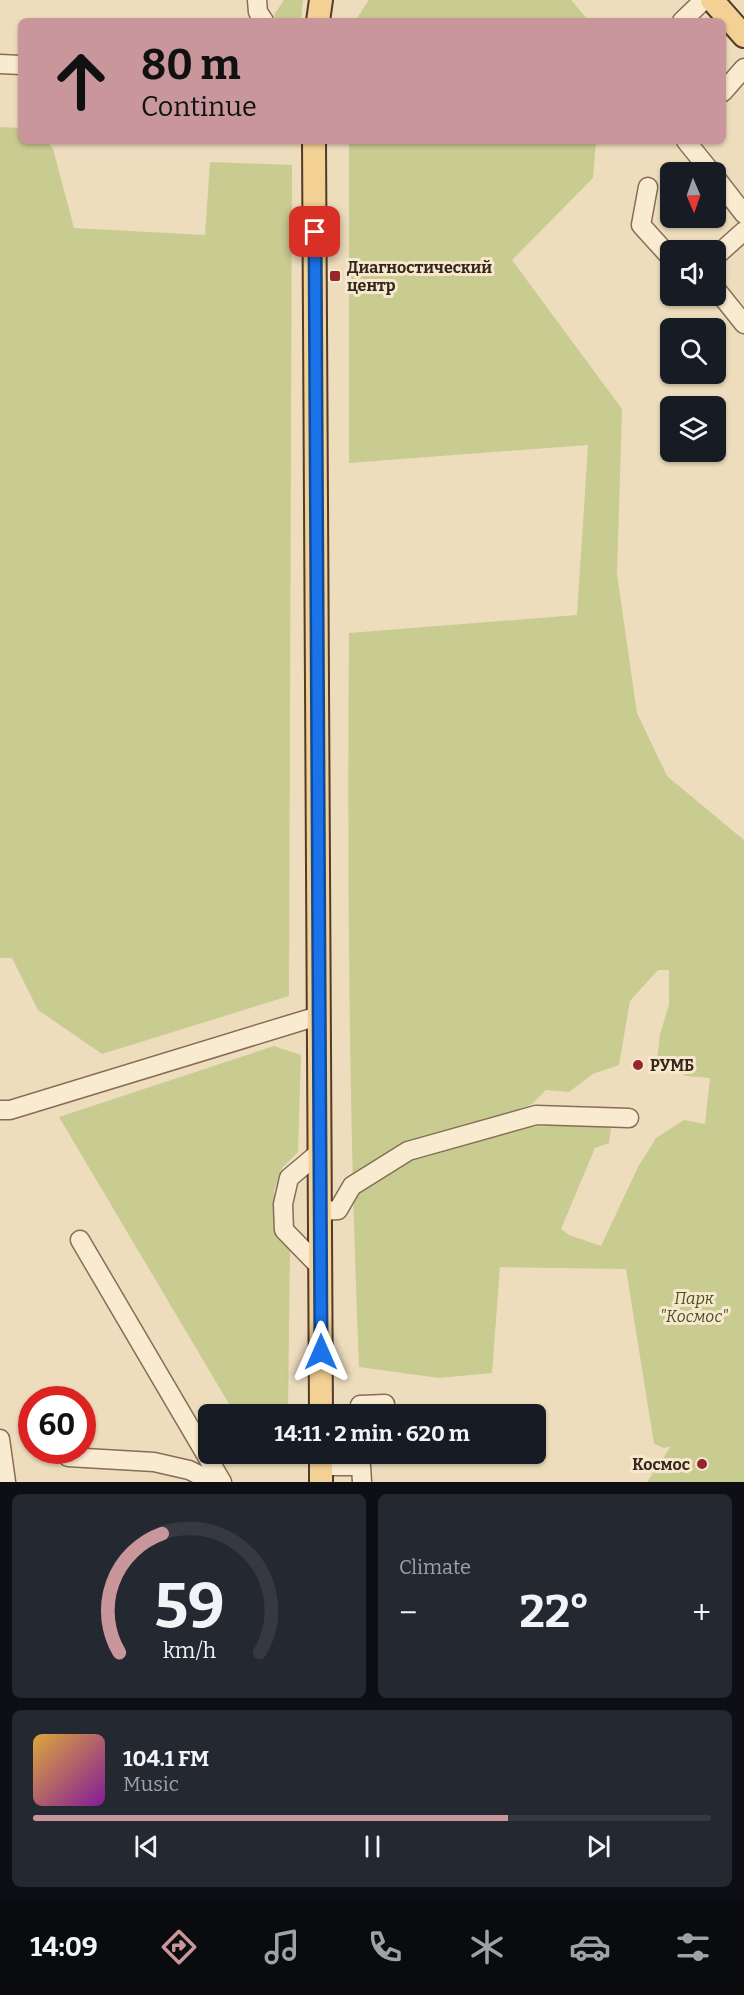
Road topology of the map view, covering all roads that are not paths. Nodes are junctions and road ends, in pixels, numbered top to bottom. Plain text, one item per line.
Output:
1 (257, 0) edge
2 (321, 0) edge
3 (704, 0) edge
4 (712, 0) edge
5 (262, 18) edge
6 (318, 18) edge
7 (685, 18) edge
8 (744, 36) edge
9 (0, 64) edge
10 (18, 65) edge
11 (744, 68) edge
12 (726, 89) edge
13 (314, 144) edge
14 (688, 144) edge
15 (703, 162) edge
16 (648, 188) dead end
17 (726, 191) edge
18 (744, 214) edge
19 (744, 231) edge
20 (660, 246) edge
21 (726, 247) edge
22 (726, 302) edge
23 (744, 324) edge
24 (318, 1016) junction
25 (0, 1110) edge
26 (629, 1118) dead end
27 (321, 1151) junction
28 (320, 1211) junction
29 (80, 1240) dead end
30 (321, 1268) junction
31 (321, 1404) edge
32 (0, 1438) edge
33 (96, 1459) edge
34 (321, 1467) edge
35 (361, 1467) edge
36 (6, 1482) edge
37 (214, 1482) edge
38 (222, 1482) edge

1 - 5 street
2 - 6 main road
3 - 7 street
4 - 8 main road
9 - 10 street
11 - 12 street
13 - 24 main road
14 - 15 street
16 - 20 street
17 - 18 street
19 - 21 street
22 - 23 street
24 - 25 street
24 - 27 main road
26 - 28 street
27 - 28 main road
27 - 30 street
28 - 30 main road
29 - 38 street
30 - 31 main road
32 - 36 street
33 - 37 street
34 - 35 street

